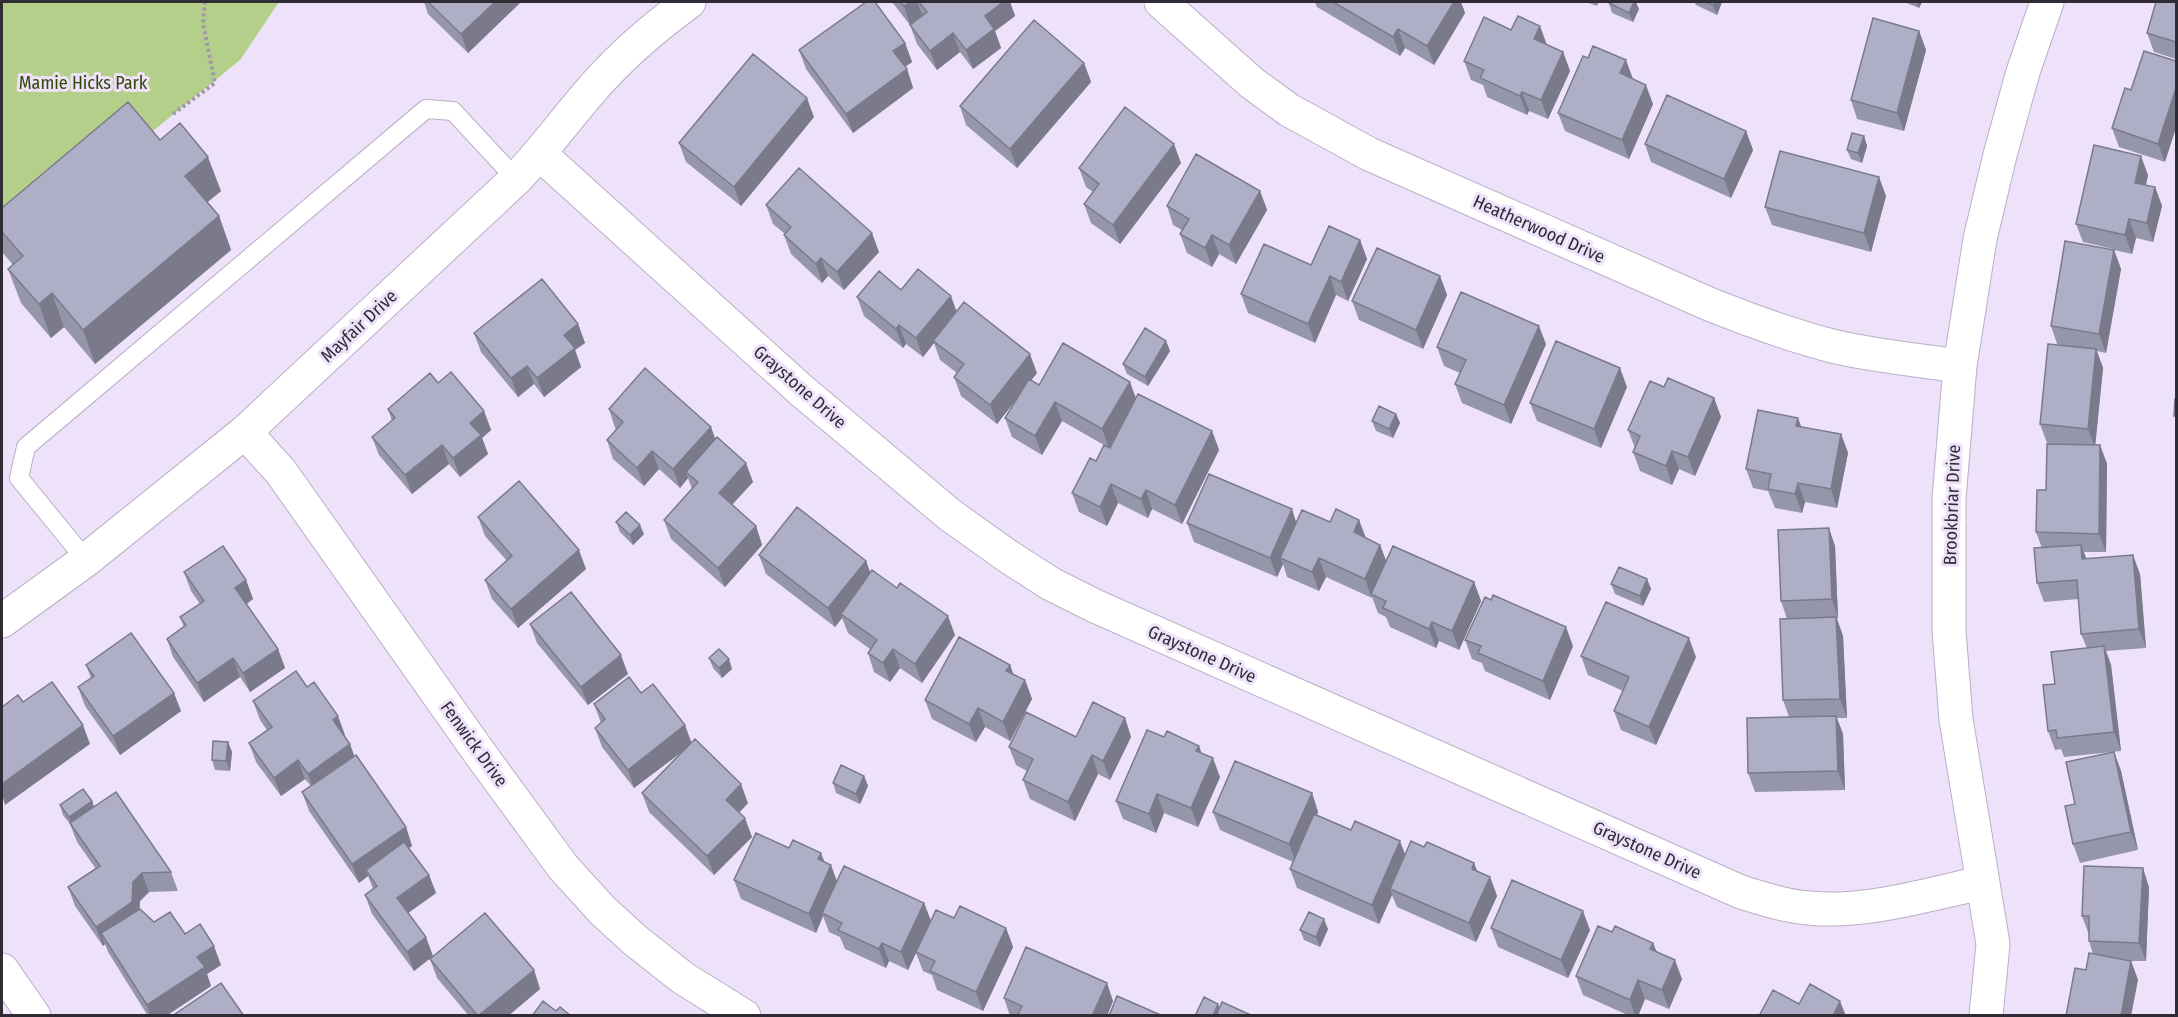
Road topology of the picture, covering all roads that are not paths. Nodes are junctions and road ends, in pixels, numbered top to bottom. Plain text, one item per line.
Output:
1 (689, 2) edge
2 (1161, 2) edge
3 (2047, 2) edge
4 (540, 154) junction
5 (516, 179) junction
6 (1960, 366) junction
7 (245, 432) junction
8 (86, 560) junction
9 (2, 621) edge
10 (1982, 883) junction
11 (2, 970) edge
12 (34, 1016) edge
13 (744, 1016) edge
14 (1986, 1016) edge

1 - 4 street, Mayfair Drive
2 - 6 street, Heatherwood Drive
3 - 6 street, Brookbriar Drive
4 - 5 street, Mayfair Drive
4 - 10 street, Graystone Drive
5 - 7 street, Mayfair Drive
5 - 8 lane
6 - 10 street, Brookbriar Drive
7 - 8 street, Mayfair Drive
7 - 13 street, Fenwick Drive
8 - 9 street, Mayfair Drive
10 - 14 street, Brookbriar Drive
11 - 12 street

